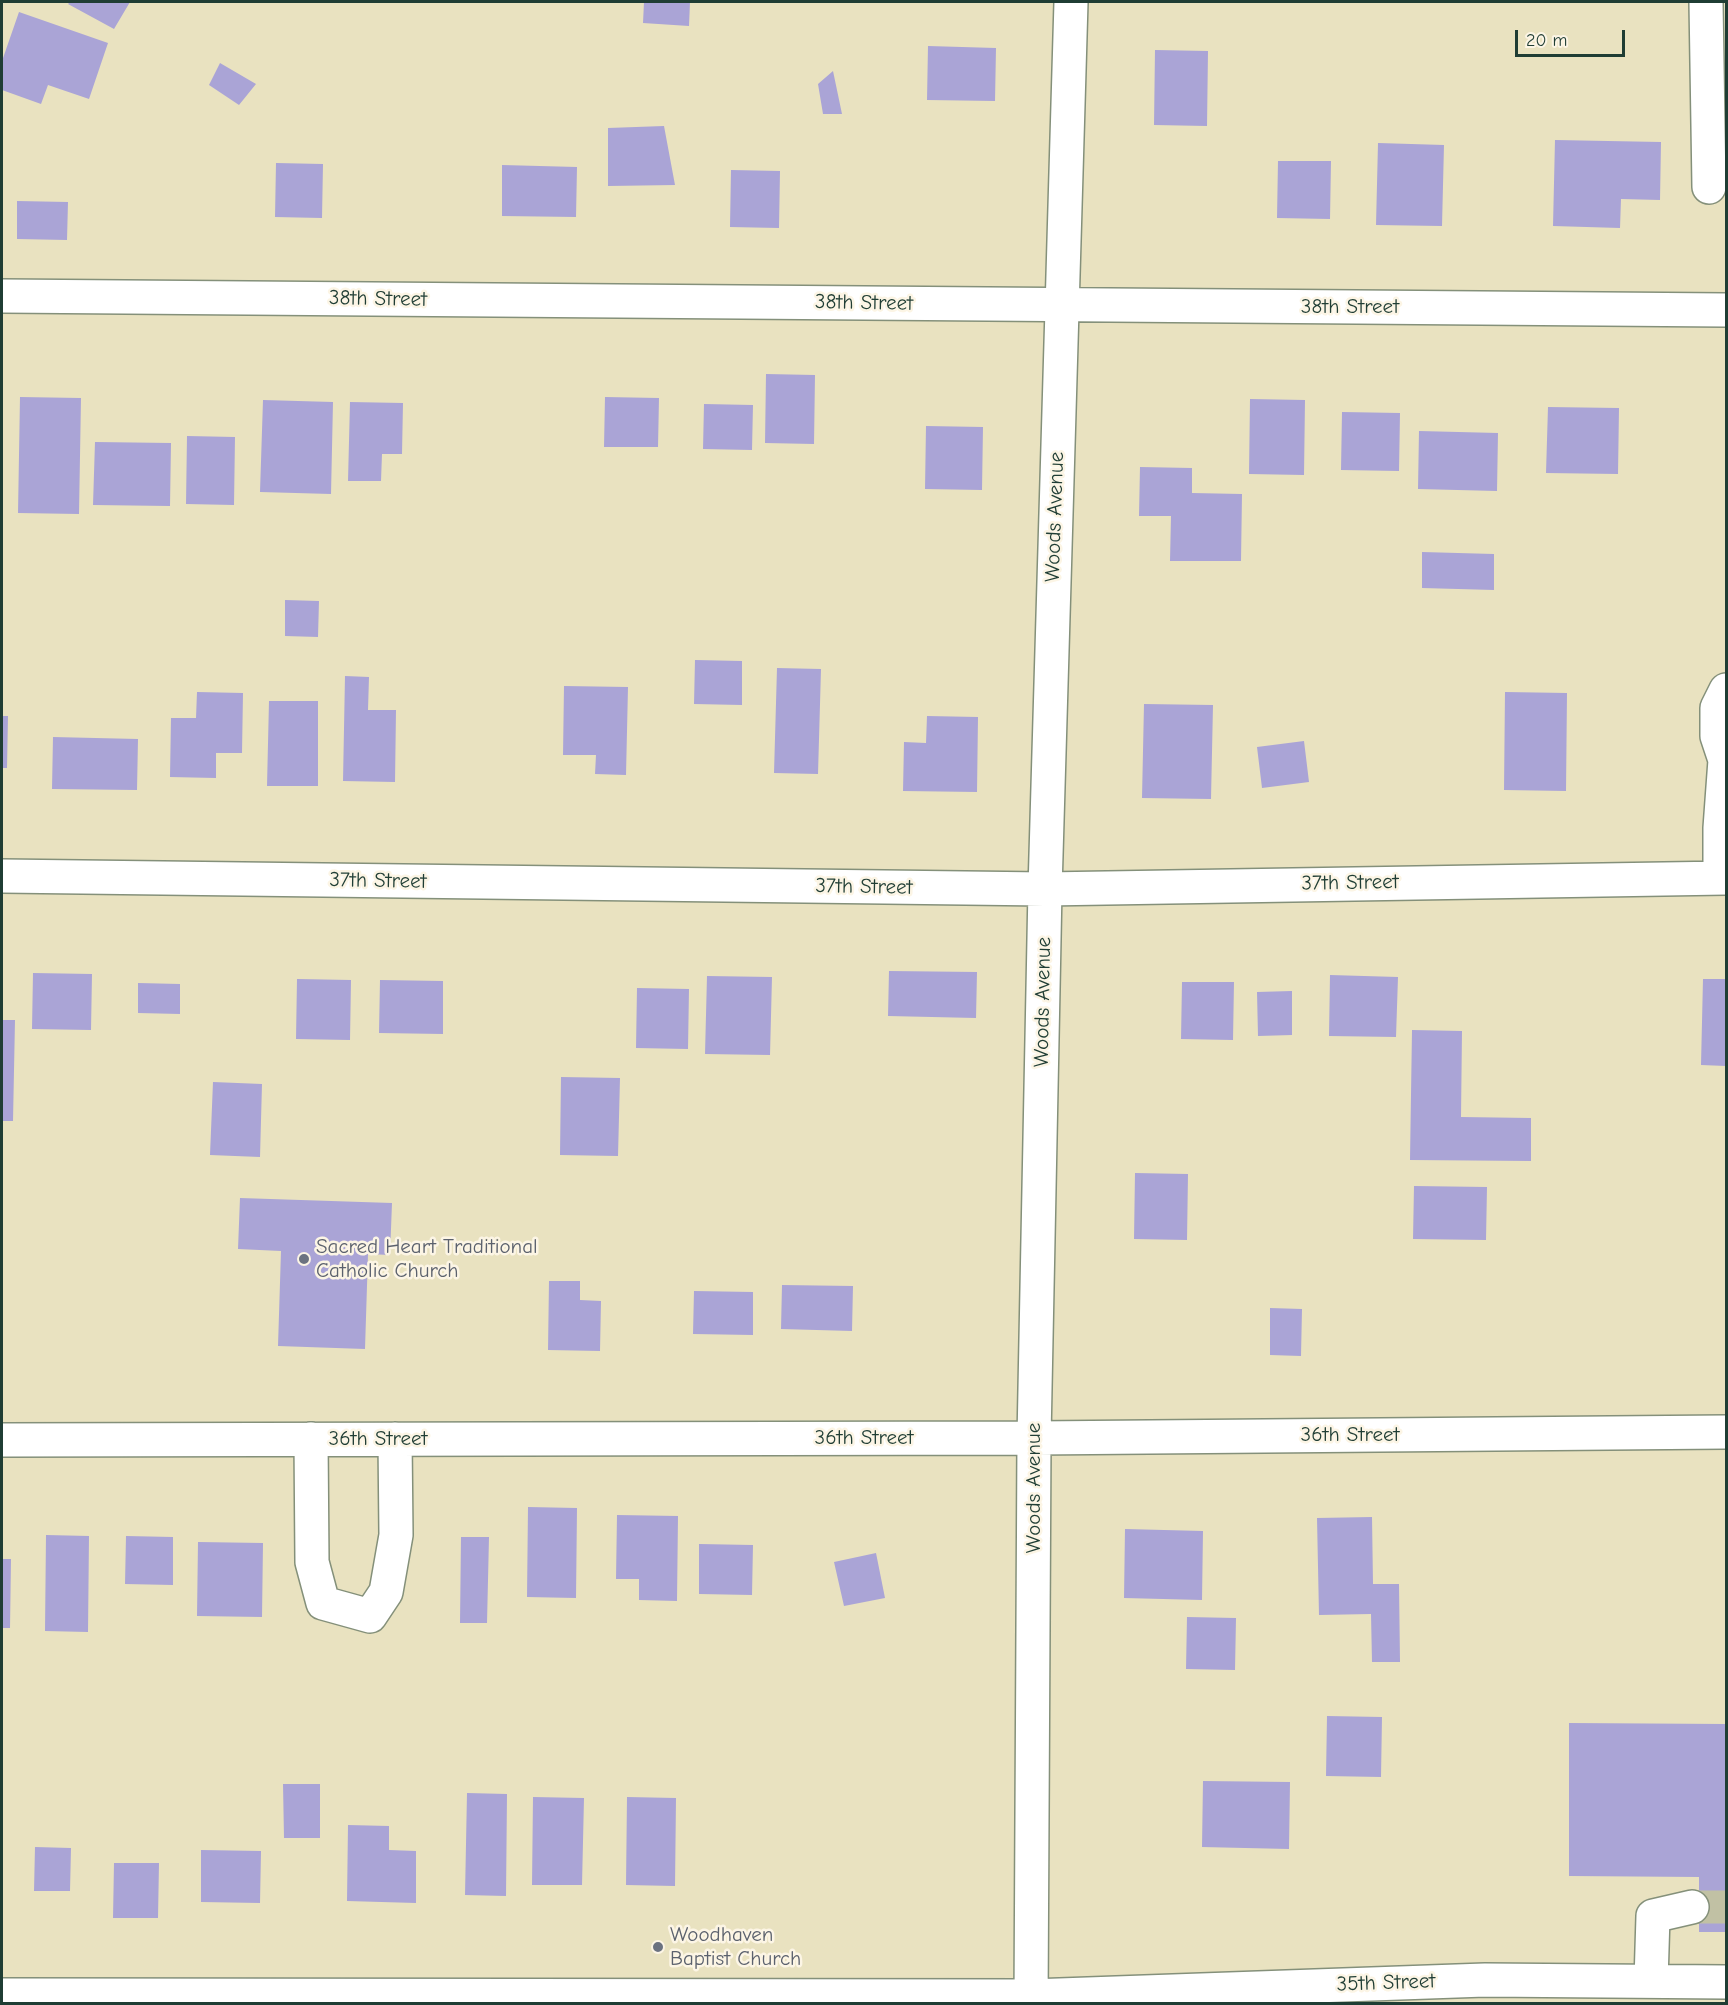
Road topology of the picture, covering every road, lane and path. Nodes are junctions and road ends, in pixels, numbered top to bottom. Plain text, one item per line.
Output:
1 (1071, 2) edge
2 (1706, 2) edge
3 (1709, 187) dead end
4 (2, 296) edge
5 (1061, 305) junction
6 (1726, 310) edge
7 (1726, 690) edge
8 (1726, 760) edge
9 (2, 876) edge
10 (1724, 878) edge
11 (1045, 889) junction
12 (1726, 1432) edge
13 (1034, 1438) junction
14 (311, 1439) junction
15 (394, 1439) junction
16 (2, 1440) edge
17 (1692, 1907) tunnel mouth
18 (1651, 1981) junction
19 (1726, 1982) edge
20 (2, 1995) edge
21 (1031, 2000) edge

1 - 5 street, Woods Avenue
2 - 3 street
4 - 5 street, 38th Street
5 - 6 street, 38th Street
5 - 11 street, Woods Avenue
7 - 8 street
8 - 10 street
9 - 11 street, 37th Street
10 - 11 street, 37th Street
11 - 13 street, Woods Avenue
12 - 13 street, 36th Street
13 - 15 street, 36th Street
13 - 21 street, Woods Avenue
14 - 15 street, 36th Street
14 - 15 street
14 - 16 street, 36th Street
17 - 18 street
18 - 19 street, 35th Street
18 - 21 street, 35th Street
20 - 21 street, 35th Street

